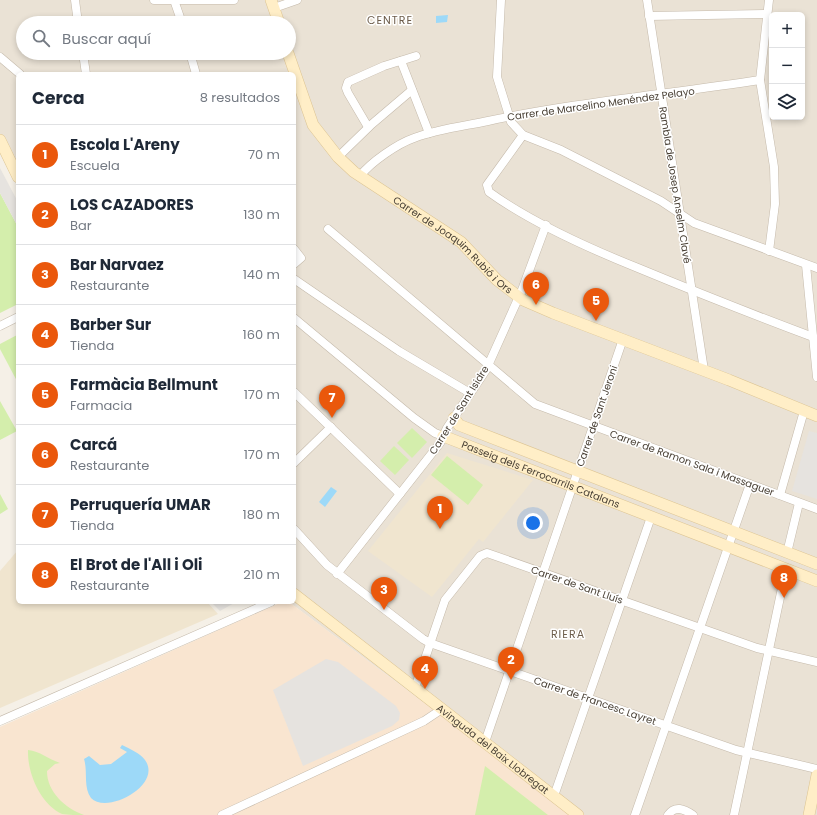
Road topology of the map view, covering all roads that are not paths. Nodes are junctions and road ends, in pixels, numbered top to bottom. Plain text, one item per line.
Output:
1 (75, 0) edge
2 (154, 0) edge
3 (174, 0) edge
4 (234, 0) edge
5 (297, 0) edge
6 (501, 0) edge
7 (647, 0) edge
8 (769, 0) edge
9 (272, 4) edge
10 (767, 14) junction
11 (77, 16) edge
12 (180, 16) edge
13 (276, 16) edge
14 (649, 16) junction
15 (416, 56) dead end
16 (0, 57) edge
17 (84, 60) edge
18 (192, 60) edge
19 (290, 60) edge
20 (401, 60) junction
21 (18, 72) edge
22 (86, 72) edge
23 (195, 72) edge
24 (295, 72) edge
25 (296, 76) edge
26 (760, 80) junction
27 (412, 90) junction
28 (661, 95) junction
29 (509, 116) junction
30 (368, 127) junction
31 (429, 133) junction
32 (523, 135) junction
33 (0, 140) edge
34 (338, 157) junction
35 (16, 173) edge
36 (360, 176) junction
37 (680, 214) junction
38 (546, 225) junction
39 (328, 229) dead end
40 (769, 251) junction
41 (296, 252) edge
42 (296, 262) edge
43 (806, 265) junction
44 (816, 268) edge
45 (296, 280) edge
46 (691, 290) junction
47 (518, 296) junction
48 (16, 318) edge
49 (296, 320) edge
50 (0, 326) edge
51 (813, 336) junction
52 (623, 339) junction
53 (488, 364) junction
54 (704, 370) junction
55 (817, 377) edge
56 (470, 393) junction
57 (296, 394) edge
58 (804, 410) junction
59 (817, 416) edge
60 (454, 418) junction
61 (593, 426) junction
62 (331, 427) junction
63 (443, 436) junction
64 (296, 460) edge
65 (578, 471) junction
66 (750, 484) junction
67 (572, 486) junction
68 (400, 494) junction
69 (780, 496) junction
70 (799, 502) junction
71 (817, 509) edge
72 (651, 517) junction
73 (296, 531) edge
74 (733, 532) junction
75 (728, 546) junction
76 (787, 553) junction
77 (817, 564) edge
78 (786, 569) junction
79 (543, 573) junction
80 (337, 574) junction
81 (817, 581) edge
82 (296, 596) edge
83 (622, 600) junction
84 (266, 604) edge
85 (700, 628) junction
86 (430, 643) junction
87 (769, 651) junction
88 (817, 662) edge
89 (509, 671) junction
90 (415, 688) junction
91 (588, 698) junction
92 (442, 709) junction
93 (0, 720) edge
94 (666, 726) junction
95 (485, 742) junction
96 (747, 753) junction
97 (817, 769) edge
98 (817, 775) edge
99 (554, 796) junction
100 (222, 815) edge
101 (578, 815) edge
102 (635, 815) edge
103 (668, 815) edge
104 (693, 815) edge
105 (734, 815) edge
106 (809, 815) edge

1 - 11 street
2 - 3 street
3 - 4 street
3 - 12 street
5 - 9 street
6 - 29 street
7 - 14 street, Rambla de Josep Anselm Clavé
8 - 10 street
9 - 13 street
10 - 14 street
10 - 26 street
14 - 28 street, Rambla de Josep Anselm Clavé
15 - 20 street
16 - 21 street
17 - 22 street
18 - 23 street
19 - 24 street, Carrer de Joaquim Rubió i Ors
20 - 27 street
20 - 30 street
25 - 34 street, Carrer de Joaquim Rubió i Ors
26 - 28 street, Carrer de Marcelino Menéndez Pelayo
26 - 40 street
27 - 30 street
27 - 31 street
28 - 29 street, Carrer de Marcelino Menéndez Pelayo
28 - 37 street, Rambla de Josep Anselm Clavé
29 - 31 street, Carrer de Marcelino Menéndez Pelayo
29 - 32 street
30 - 34 street
31 - 36 street, Carrer de Marcelino Menéndez Pelayo
32 - 37 street
32 - 38 street
33 - 35 street
34 - 36 street, Carrer de Joaquim Rubió i Ors
36 - 47 street, Carrer de Joaquim Rubió i Ors
37 - 40 street
37 - 46 street, Rambla de Josep Anselm Clavé
38 - 46 street
38 - 47 street, Carrer de Sant Isidre
39 - 53 street, Carrer de Ramon Sala i Massaguer
40 - 43 street
41 - 42 street
43 - 44 street
43 - 51 street
45 - 56 street
46 - 51 street
46 - 54 street, Rambla de Josep Anselm Clavé
47 - 52 street, Carrer de Joaquim Rubió i Ors
47 - 53 street, Carrer de Sant Isidre
48 - 50 street
49 - 63 street, Passeig dels Ferrocarrils Catalans
51 - 55 street
52 - 54 street, Carrer de Joaquim Rubió i Ors
52 - 61 street, Carrer de Sant Jeroni
53 - 56 street, Carrer de Sant Isidre
53 - 61 street, Carrer de Ramon Sala i Massaguer
54 - 58 street, Carrer de Joaquim Rubió i Ors
56 - 60 street, Carrer de Sant Isidre
57 - 62 street
58 - 59 street, Carrer de Joaquim Rubió i Ors
58 - 69 street
60 - 63 street, Carrer de Sant Isidre
60 - 65 street, Passeig dels Ferrocarrils Catalans
61 - 65 street, Carrer de Sant Jeroni
61 - 66 street, Carrer de Ramon Sala i Massaguer
62 - 64 street
62 - 68 street
63 - 67 street, Passeig dels Ferrocarrils Catalans
63 - 68 street, Carrer de Sant Isidre
65 - 67 street, Carrer de Sant Jeroni
65 - 74 street, Passeig dels Ferrocarrils Catalans
66 - 69 street, Carrer de Ramon Sala i Massaguer
66 - 74 street
67 - 72 street, Passeig dels Ferrocarrils Catalans
67 - 79 street, Carrer de Sant Jeroni
68 - 80 street, Carrer de Sant Isidre
69 - 70 street, Carrer de Ramon Sala i Massaguer
70 - 71 street, Carrer de Ramon Sala i Massaguer
70 - 76 street
72 - 75 street, Passeig dels Ferrocarrils Catalans
72 - 83 street
73 - 80 street, Carrer de Francesc Layret
74 - 75 street
74 - 76 street, Passeig dels Ferrocarrils Catalans
75 - 78 street, Passeig dels Ferrocarrils Catalans
75 - 85 street
76 - 77 street, Passeig dels Ferrocarrils Catalans
78 - 81 street, Passeig dels Ferrocarrils Catalans
78 - 87 street
79 - 83 street, Carrer de Sant Lluís
79 - 86 street, Carrer de Sant Lluís
79 - 89 street, Carrer de Sant Jeroni
80 - 86 street, Carrer de Francesc Layret
82 - 90 street, Avinguda del Baix Llobregat
83 - 85 street, Carrer de Sant Lluís
83 - 91 street
84 - 93 street
85 - 87 street, Carrer de Sant Lluís
85 - 94 street
86 - 89 street, Carrer de Francesc Layret
86 - 90 street, Carrer de Sant Lluís
87 - 88 street, Carrer de Sant Lluís
87 - 96 street
89 - 91 street, Carrer de Francesc Layret
89 - 95 street, Carrer de Sant Jeroni
90 - 92 street, Avinguda del Baix Llobregat
91 - 94 street, Carrer de Francesc Layret
91 - 99 street
92 - 95 street, Avinguda del Baix Llobregat
92 - 100 street
94 - 96 street, Carrer de Francesc Layret
94 - 102 street
95 - 99 street, Avinguda del Baix Llobregat
96 - 97 street, Carrer de Francesc Layret
96 - 105 street
98 - 106 street
99 - 101 street, Avinguda del Baix Llobregat
103 - 104 street

